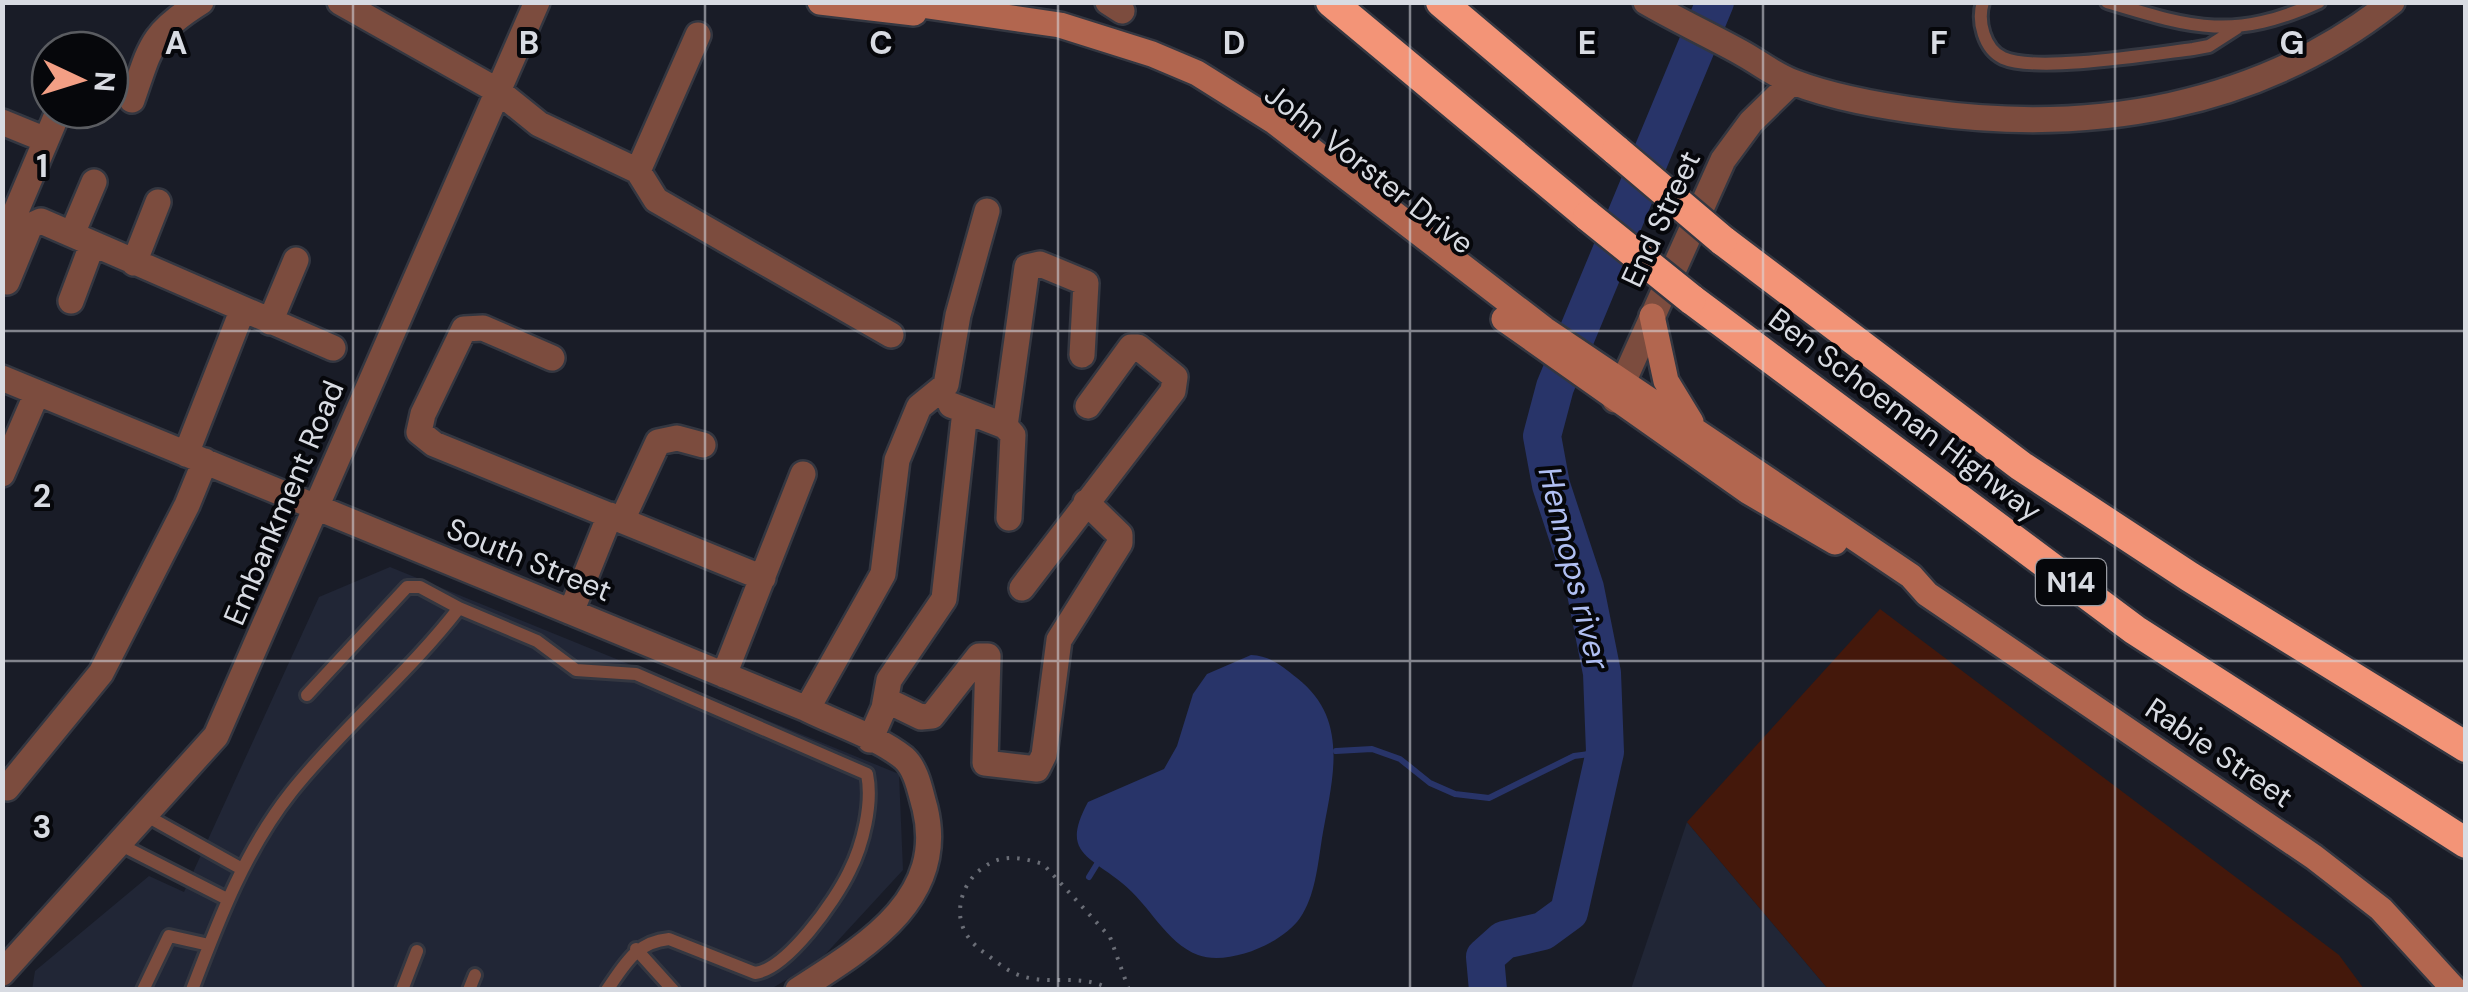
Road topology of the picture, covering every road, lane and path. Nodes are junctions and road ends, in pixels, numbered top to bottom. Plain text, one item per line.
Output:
1 (201, 2) edge
2 (536, 2) edge
3 (820, 2) edge
4 (900, 2) edge
5 (1331, 2) edge
6 (1441, 2) edge
7 (1646, 2) edge
8 (1983, 2) edge
9 (2107, 2) edge
10 (2319, 2) edge
11 (2392, 2) edge
12 (345, 3) edge
13 (2237, 28) junction
14 (698, 35) dead end
15 (1792, 82) junction
16 (498, 91) junction
17 (132, 100) dead end
18 (2, 122) edge
19 (50, 130) edge
20 (46, 140) junction
21 (638, 171) junction
22 (94, 182) dead end
23 (158, 202) dead end
24 (986, 211) dead end
25 (82, 240) junction
26 (2, 244) edge
27 (296, 260) dead end
28 (134, 263) junction
29 (7, 282) dead end
30 (71, 301) dead end
31 (242, 311) junction
32 (1652, 316) junction
33 (270, 322) junction
34 (891, 335) dead end
35 (1540, 337) junction
36 (332, 348) dead end
37 (1082, 354) dead end
38 (552, 358) dead end
39 (2, 378) edge
40 (1619, 392) junction
41 (36, 393) junction
42 (932, 398) junction
43 (1088, 406) dead end
44 (965, 411) junction
45 (1005, 426) junction
46 (1710, 442) junction
47 (703, 446) dead end
48 (195, 458) junction
49 (2, 474) edge
50 (803, 474) dead end
51 (1086, 502) junction
52 (319, 508) junction
53 (616, 518) junction
54 (1009, 518) dead end
55 (764, 578) junction
56 (1022, 588) dead end
57 (1927, 594) junction
58 (459, 608) junction
59 (571, 612) junction
60 (724, 675) junction
61 (306, 695) dead end
62 (886, 700) junction
63 (807, 709) junction
64 (870, 740) junction
65 (2466, 746) edge
66 (6, 788) dead end
67 (147, 816) junction
68 (2466, 843) edge
69 (120, 845) junction
70 (242, 869) junction
71 (227, 898) junction
72 (209, 944) junction
73 (636, 949) junction
74 (418, 950) dead end
75 (5, 965) edge
76 (475, 975) dead end
77 (143, 990) edge
78 (192, 990) edge
79 (402, 990) edge
80 (469, 990) edge
81 (607, 990) edge
82 (673, 990) edge
83 (798, 990) edge
84 (1111, 990) edge
85 (1129, 990) edge
86 (2454, 990) edge

1 - 17 street
2 - 16 street, Embankment Road
3 - 35 main road, John Vorster Drive
4 - 35 main road, John Vorster Drive
5 - 68 highway, Ben Schoeman Highway / N14, bridge
6 - 65 highway, Ben Schoeman Highway / N14, bridge
7 - 15 street
8 - 13 lane
9 - 13 lane
10 - 13 lane
11 - 15 street
12 - 16 street
14 - 21 street
15 - 32 street, End Street
16 - 21 street
16 - 52 street, Embankment Road
18 - 20 street
19 - 20 street
20 - 26 street
21 - 34 street
22 - 25 street
23 - 28 street
24 - 42 street
25 - 28 street
25 - 29 street
25 - 30 street
27 - 33 street
28 - 31 street
31 - 33 street
31 - 48 street
32 - 40 street, End Street
32 - 46 main road
33 - 36 street
35 - 40 main road, John Vorster Drive
37 - 45 street
38 - 53 street
39 - 41 street, South Street
40 - 46 main road, Rabie Street
40 - 57 main road, Rabie Street
41 - 48 street, South Street
41 - 49 street
42 - 44 street
42 - 63 street
43 - 51 street
44 - 45 street
44 - 62 street
45 - 54 street
46 - 57 main road, Rabie Street
47 - 53 street
48 - 52 street, South Street
48 - 66 street
50 - 55 street
51 - 56 street
51 - 62 street
52 - 59 street, South Street
52 - 67 street, Embankment Road
53 - 55 street
53 - 59 street
55 - 60 street
57 - 86 main road, Rabie Street
58 - 61 lane
58 - 70 lane
58 - 73 lane
59 - 60 street, South Street
60 - 63 street, South Street
62 - 64 street
63 - 64 street, South Street
64 - 83 street, South Street
67 - 69 street, Embankment Road
67 - 70 lane
69 - 71 lane
69 - 75 street, Embankment Road
70 - 71 lane
71 - 72 lane
72 - 77 lane
72 - 78 lane
73 - 81 lane
73 - 82 lane
74 - 79 lane
76 - 80 lane
84 - 85 path

